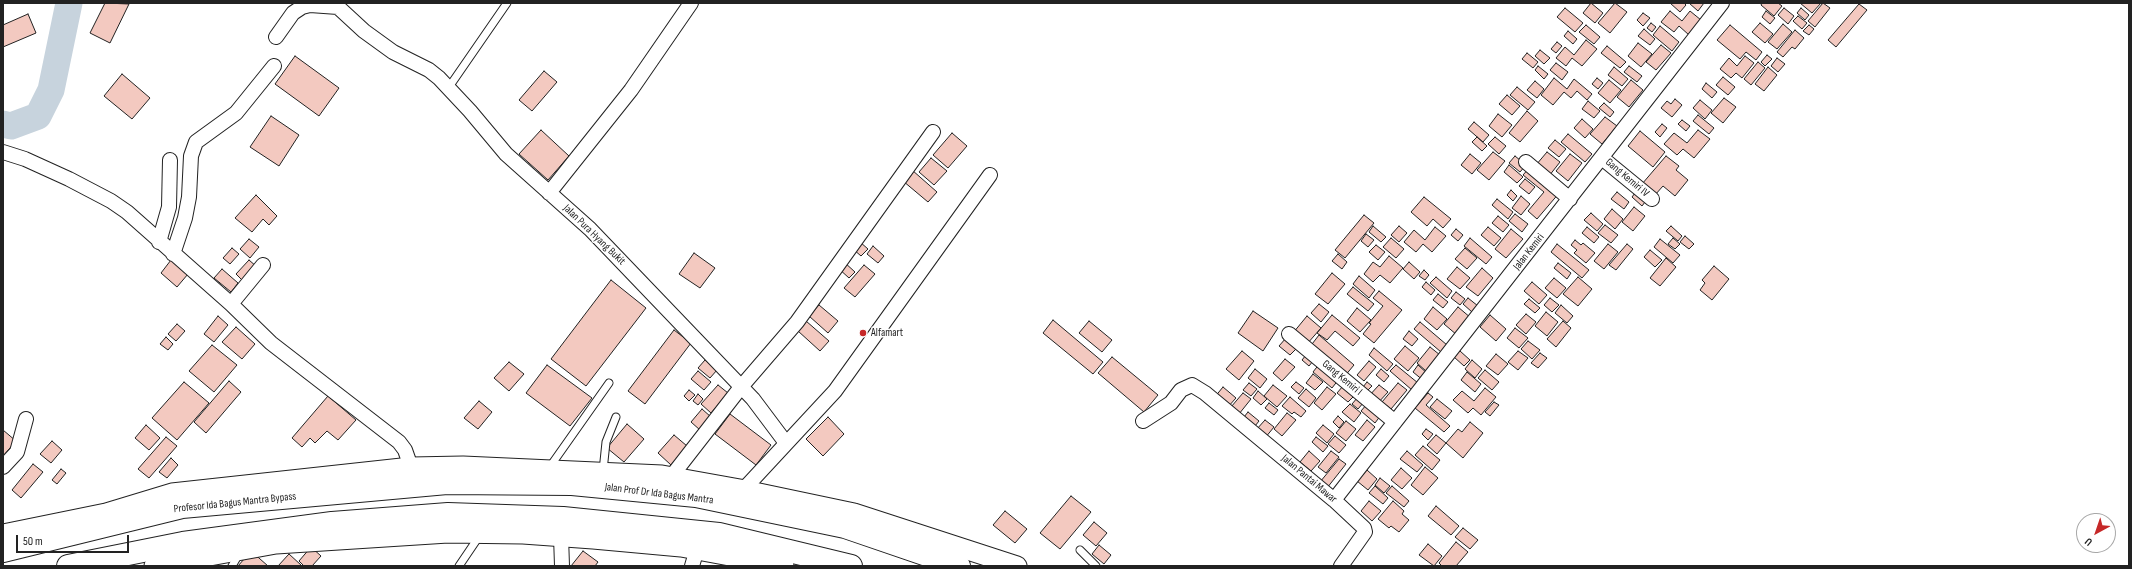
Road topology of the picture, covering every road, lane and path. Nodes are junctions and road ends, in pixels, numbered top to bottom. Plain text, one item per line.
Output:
1 (507, 3) edge
2 (691, 3) edge
3 (1722, 3) edge
4 (338, 5) edge
5 (276, 37) dead end
6 (274, 66) dead end
7 (449, 87) junction
8 (933, 132) dead end
9 (3, 152) edge
10 (1602, 158) junction
11 (170, 160) dead end
12 (1526, 162) dead end
13 (990, 175) dead end
14 (549, 193) junction
15 (1570, 199) junction
16 (1652, 199) dead end
17 (159, 242) junction
18 (173, 254) junction
19 (263, 265) dead end
20 (231, 304) junction
21 (1289, 334) dead end
22 (609, 383) dead end
23 (741, 387) junction
24 (616, 417) dead end
25 (26, 418) dead end
26 (1143, 421) dead end
27 (1395, 422) junction
28 (786, 443) junction
29 (3, 467) edge
30 (411, 467) junction
31 (548, 470) junction
32 (603, 472) junction
33 (671, 477) junction
34 (744, 489) junction
35 (351, 492) junction
36 (1334, 500) junction
37 (356, 521) junction
38 (482, 533) junction
39 (3, 534) edge
40 (561, 536) junction
41 (242, 549) junction
42 (697, 549) edge
43 (1080, 550) dead end
44 (3, 551) edge
45 (68, 566) edge
46 (154, 566) edge
47 (232, 566) edge
48 (459, 566) edge
49 (562, 566) edge
50 (784, 566) edge
51 (851, 566) edge
52 (959, 566) edge
53 (1017, 566) edge
54 (1096, 566) edge
55 (1341, 566) edge

1 - 7 lane
2 - 14 street
3 - 10 street, Jalan Kemiri
4 - 5 street
4 - 7 street, Jalan Pura Hyang Bukit
6 - 18 street
7 - 14 street, Jalan Pura Hyang Bukit
8 - 23 street
9 - 17 street
10 - 15 street, Jalan Kemiri
10 - 16 street, Gang Kemiri IV
11 - 17 street
12 - 15 street
13 - 28 street
14 - 23 street, Jalan Pura Hyang Bukit
15 - 27 street, Jalan Kemiri
17 - 18 street
18 - 20 street
19 - 20 street
20 - 30 street
21 - 27 street, Gang Kemiri I
22 - 31 lane
23 - 28 street, Jalan Pura Hyang Bukit
23 - 33 street
24 - 32 lane
25 - 29 street
26 - 36 street, Jalan Pantai Mawar
27 - 36 street, Jalan Kemiri
28 - 34 street
30 - 31 street
30 - 39 street
31 - 32 street
32 - 33 street
33 - 34 street
34 - 53 street
35 - 37 highway
35 - 44 highway, Profesor Ida Bagus Mantra Bypass
35 - 52 highway, Jalan Prof Dr Ida Bagus Mantra
36 - 55 street, Jalan Pantai Mawar
37 - 42 highway
37 - 45 highway
38 - 40 street
38 - 41 street
38 - 48 lane
40 - 42 street
40 - 49 street
41 - 46 street
41 - 47 lane
42 - 50 street
42 - 51 highway
43 - 54 lane

